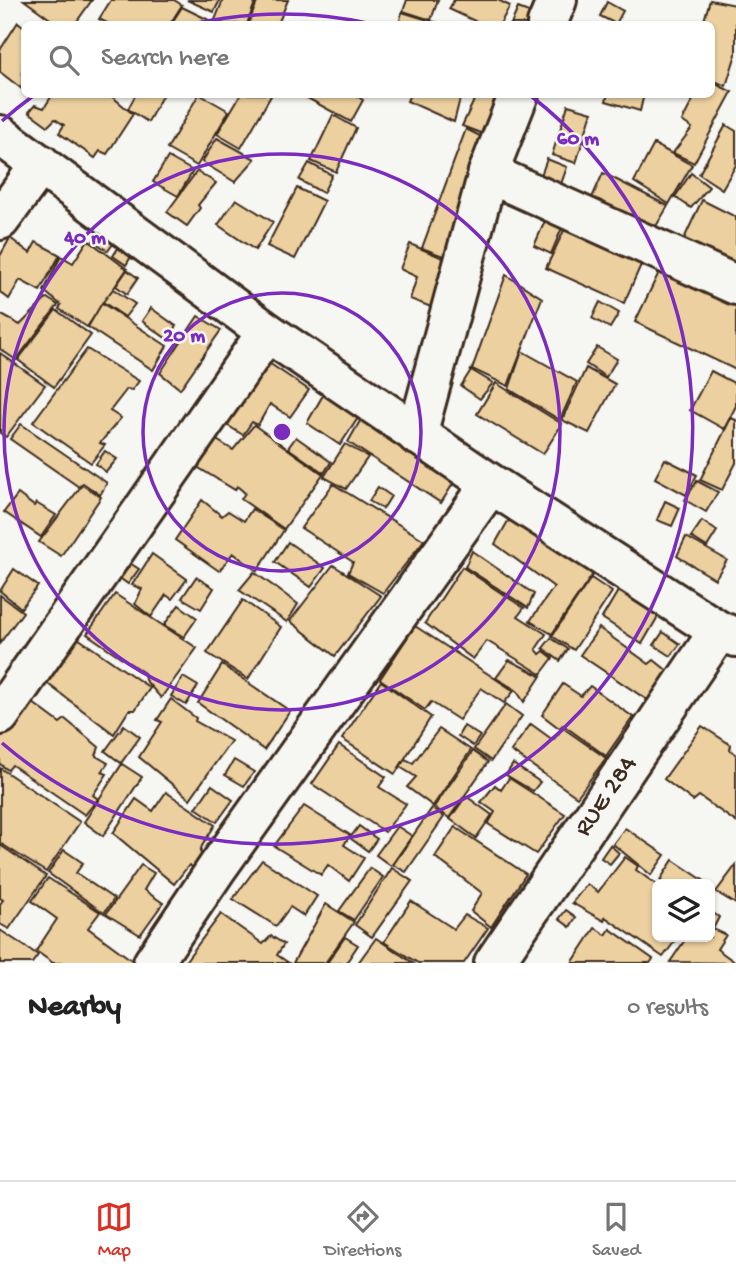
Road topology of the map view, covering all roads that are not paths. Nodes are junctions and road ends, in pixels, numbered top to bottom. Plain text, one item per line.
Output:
1 (557, 0) edge
2 (548, 21) edge
3 (517, 98) edge
4 (0, 135) edge
5 (41, 164) junction
6 (488, 173) junction
7 (0, 220) edge
8 (736, 285) edge
9 (267, 332) junction
10 (417, 435) junction
11 (491, 484) junction
12 (728, 634) edge
13 (0, 715) edge
14 (153, 963) edge
15 (494, 963) edge

1 - 2 street
3 - 6 street
4 - 5 street
5 - 7 street
5 - 9 street
6 - 8 street
6 - 10 street
9 - 10 street
9 - 13 street
10 - 11 street
11 - 12 street
11 - 14 street
12 - 15 street, RUE 284

